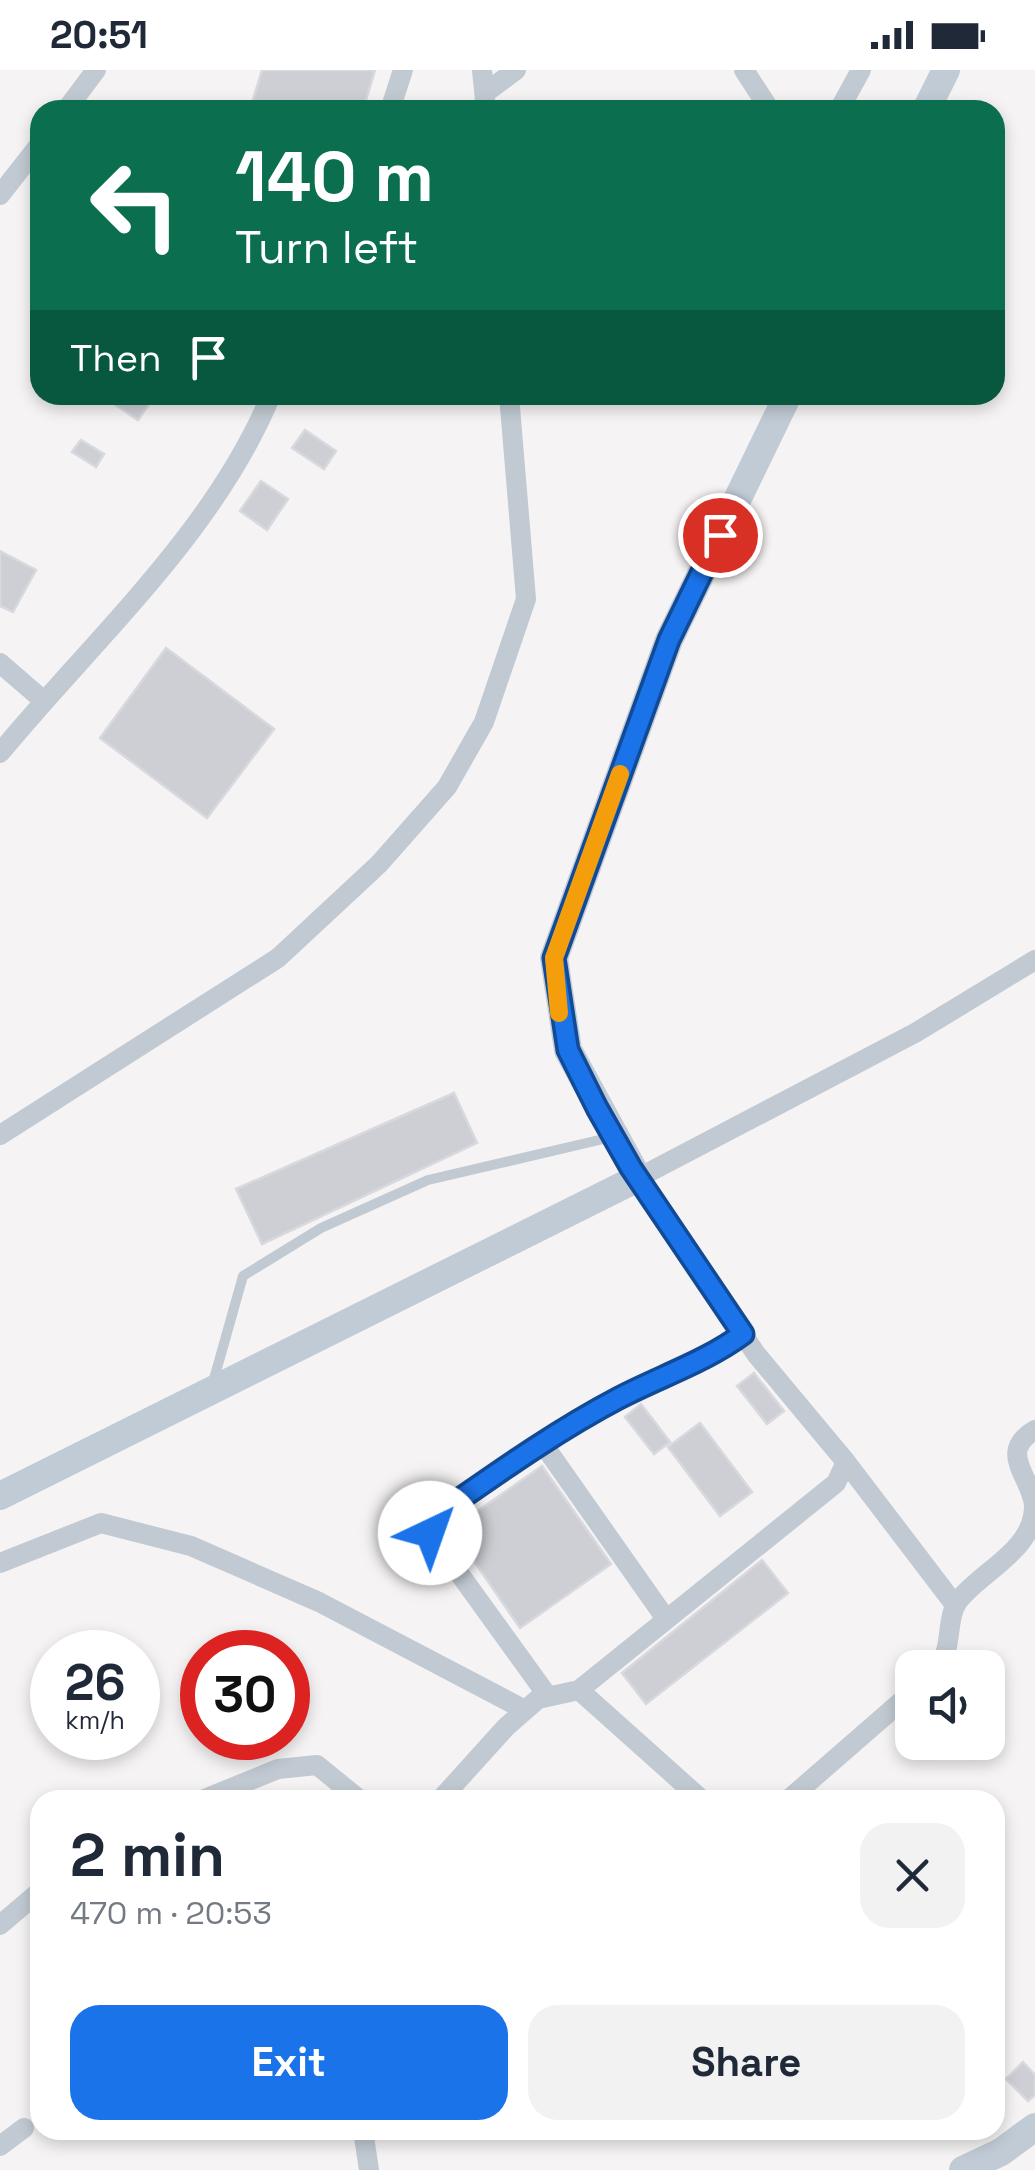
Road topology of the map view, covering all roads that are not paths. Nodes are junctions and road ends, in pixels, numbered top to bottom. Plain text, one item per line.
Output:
1 (96, 70) edge
2 (403, 70) edge
3 (482, 70) edge
4 (516, 70) edge
5 (744, 70) edge
6 (861, 70) edge
7 (946, 70) edge
8 (74, 100) edge
9 (393, 100) edge
10 (486, 100) edge
11 (487, 100) edge
12 (764, 100) edge
13 (844, 100) edge
14 (931, 100) edge
15 (30, 157) edge
16 (0, 195) edge
17 (266, 405) edge
18 (510, 405) edge
19 (783, 405) edge
20 (0, 663) edge
21 (44, 701) junction
22 (0, 754) edge
23 (1035, 960) edge
24 (0, 1135) edge
25 (613, 1137) junction
26 (638, 1178) junction
27 (743, 1334) junction
28 (210, 1392) junction
29 (1035, 1430) edge
30 (543, 1444) junction
31 (846, 1462) junction
32 (0, 1496) edge
33 (0, 1563) edge
34 (955, 1605) junction
35 (666, 1619) junction
36 (947, 1650) edge
37 (579, 1690) junction
38 (547, 1695) junction
39 (895, 1707) edge
40 (525, 1710) junction
41 (227, 1790) edge
42 (348, 1790) edge
43 (449, 1790) edge
44 (691, 1790) edge
45 (799, 1790) edge
46 (30, 1899) edge
47 (0, 1925) edge
48 (1035, 2127) edge
49 (24, 2128) dead end
50 (364, 2140) edge
51 (0, 2146) edge
52 (997, 2161) edge
53 (369, 2170) edge
54 (963, 2170) edge

1 - 8 street
2 - 9 street
3 - 10 street
4 - 11 street
5 - 12 street
6 - 13 street
7 - 14 street
15 - 16 street
17 - 21 street
18 - 24 street
19 - 25 street
20 - 21 street
21 - 22 street
23 - 26 street
25 - 26 street
25 - 28 lane
26 - 27 street
26 - 28 street
27 - 30 street
27 - 31 street
28 - 32 street
29 - 34 street
30 - 35 street
30 - 38 street
31 - 34 street
31 - 35 street
33 - 40 street
34 - 36 street
35 - 37 street
37 - 38 street
37 - 44 street
38 - 40 street
39 - 45 street
40 - 43 street
41 - 42 street
46 - 47 street
48 - 52 street
49 - 51 street
50 - 53 street
52 - 54 street

